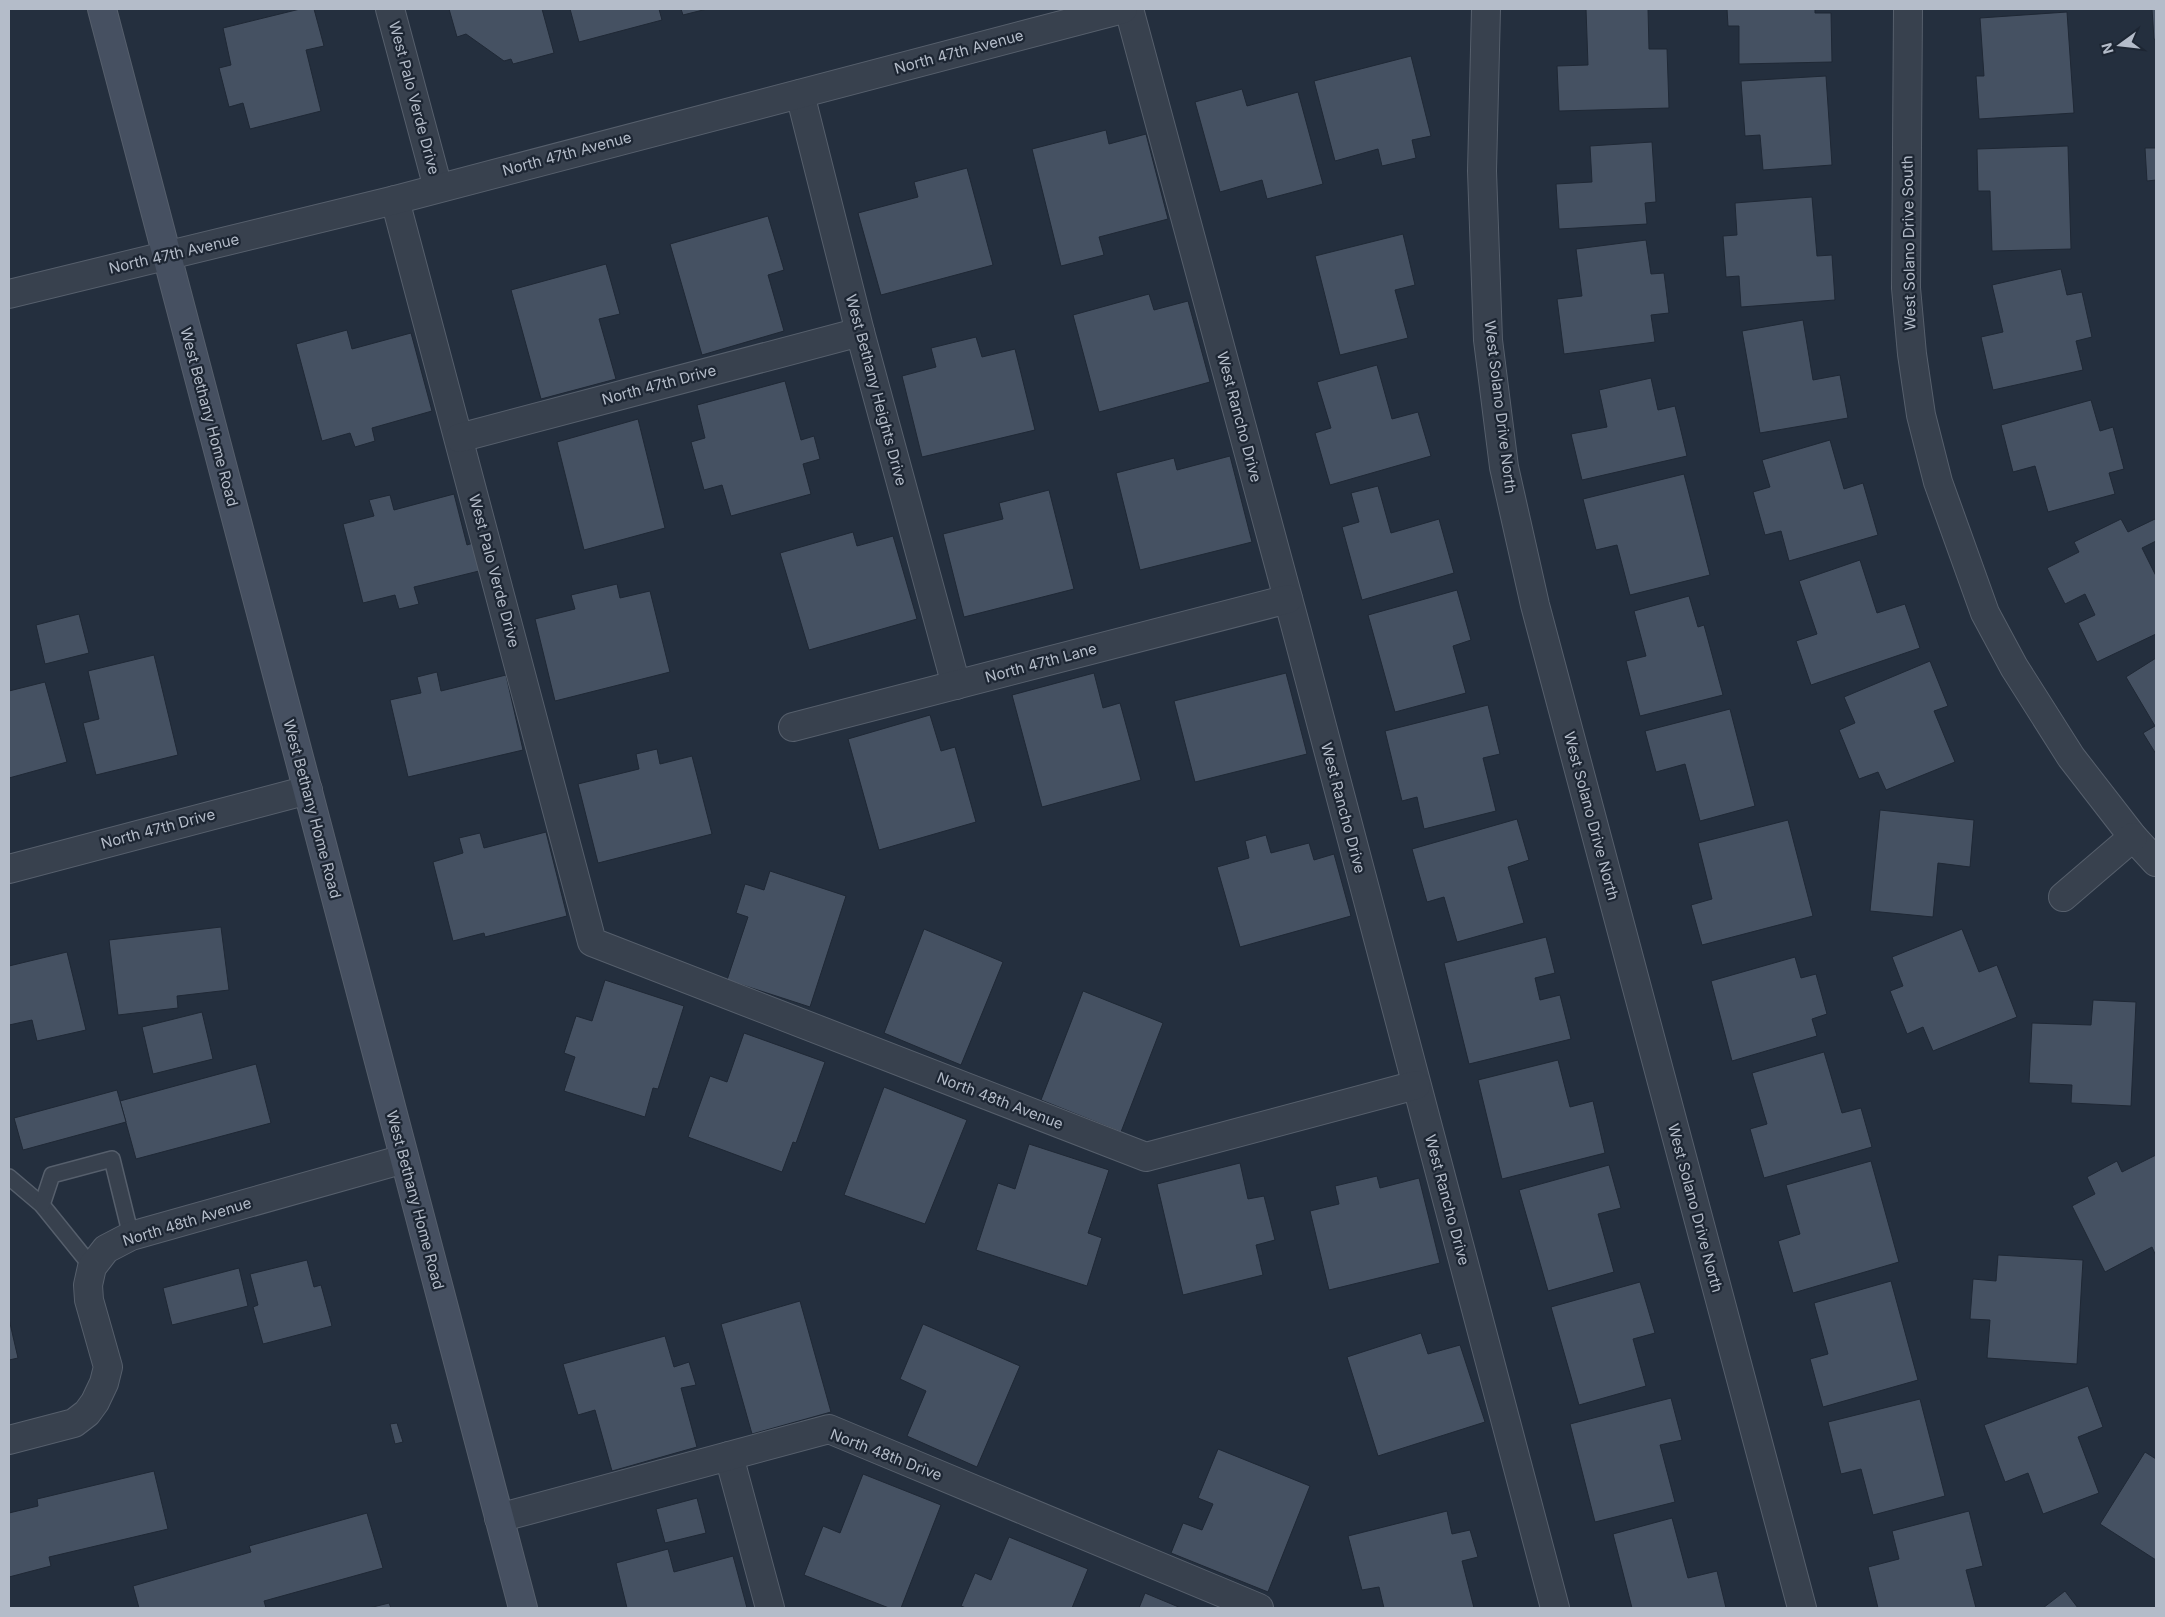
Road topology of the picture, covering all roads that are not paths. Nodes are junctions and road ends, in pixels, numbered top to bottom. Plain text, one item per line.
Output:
1 (102, 9) edge
2 (390, 9) edge
3 (1123, 9) edge
4 (1129, 9) edge
5 (1486, 9) edge
6 (1908, 9) edge
7 (1077, 15) edge
8 (800, 94) junction
9 (438, 188) junction
10 (395, 200) junction
11 (167, 256) junction
12 (9, 294) edge
13 (860, 332) junction
14 (458, 438) junction
15 (1288, 599) junction
16 (956, 685) junction
17 (793, 727) dead end
18 (308, 790) junction
19 (2133, 837) junction
20 (2156, 862) edge
21 (9, 869) edge
22 (2063, 897) dead end
23 (592, 942) joint
24 (1416, 1085) junction
25 (404, 1159) junction
26 (9, 1177) edge
27 (42, 1205) junction
28 (131, 1236) junction
29 (92, 1267) junction
30 (9, 1440) edge
31 (729, 1456) junction
32 (499, 1518) junction
33 (523, 1608) edge
34 (770, 1608) edge
35 (1259, 1608) edge
36 (1555, 1608) edge
37 (1802, 1608) edge

1 - 11 main road, West Bethany Home Road
2 - 9 street, West Palo Verde Drive
3 - 7 street, North 47th Avenue
4 - 15 street, West Rancho Drive
5 - 37 street, West Solano Drive North
6 - 19 street, West Solano Drive South
7 - 8 street, North 47th Avenue
8 - 9 street, North 47th Avenue
8 - 13 street, West Bethany Heights Drive
9 - 10 street, North 47th Avenue
10 - 11 street, North 47th Avenue
10 - 14 street, West Palo Verde Drive
11 - 12 street, North 47th Avenue
11 - 18 main road, West Bethany Home Road
13 - 14 street, North 47th Drive
13 - 16 street, West Bethany Heights Drive
14 - 23 street, West Palo Verde Drive
15 - 16 street, North 47th Lane
15 - 24 street, West Rancho Drive
16 - 17 street, North 47th Lane
18 - 21 street, North 47th Drive
18 - 25 main road, West Bethany Home Road
19 - 20 street, West Solano Drive South
19 - 22 street
23 - 24 street, North 48th Avenue
24 - 36 street, West Rancho Drive
25 - 28 street, North 48th Avenue
25 - 32 main road, West Bethany Home Road
26 - 27 lane
27 - 28 lane
27 - 29 lane
28 - 29 street, North 48th Avenue
29 - 30 street
31 - 32 street, North 48th Drive
31 - 34 street
31 - 35 street, North 48th Drive
32 - 33 main road, West Bethany Home Road

